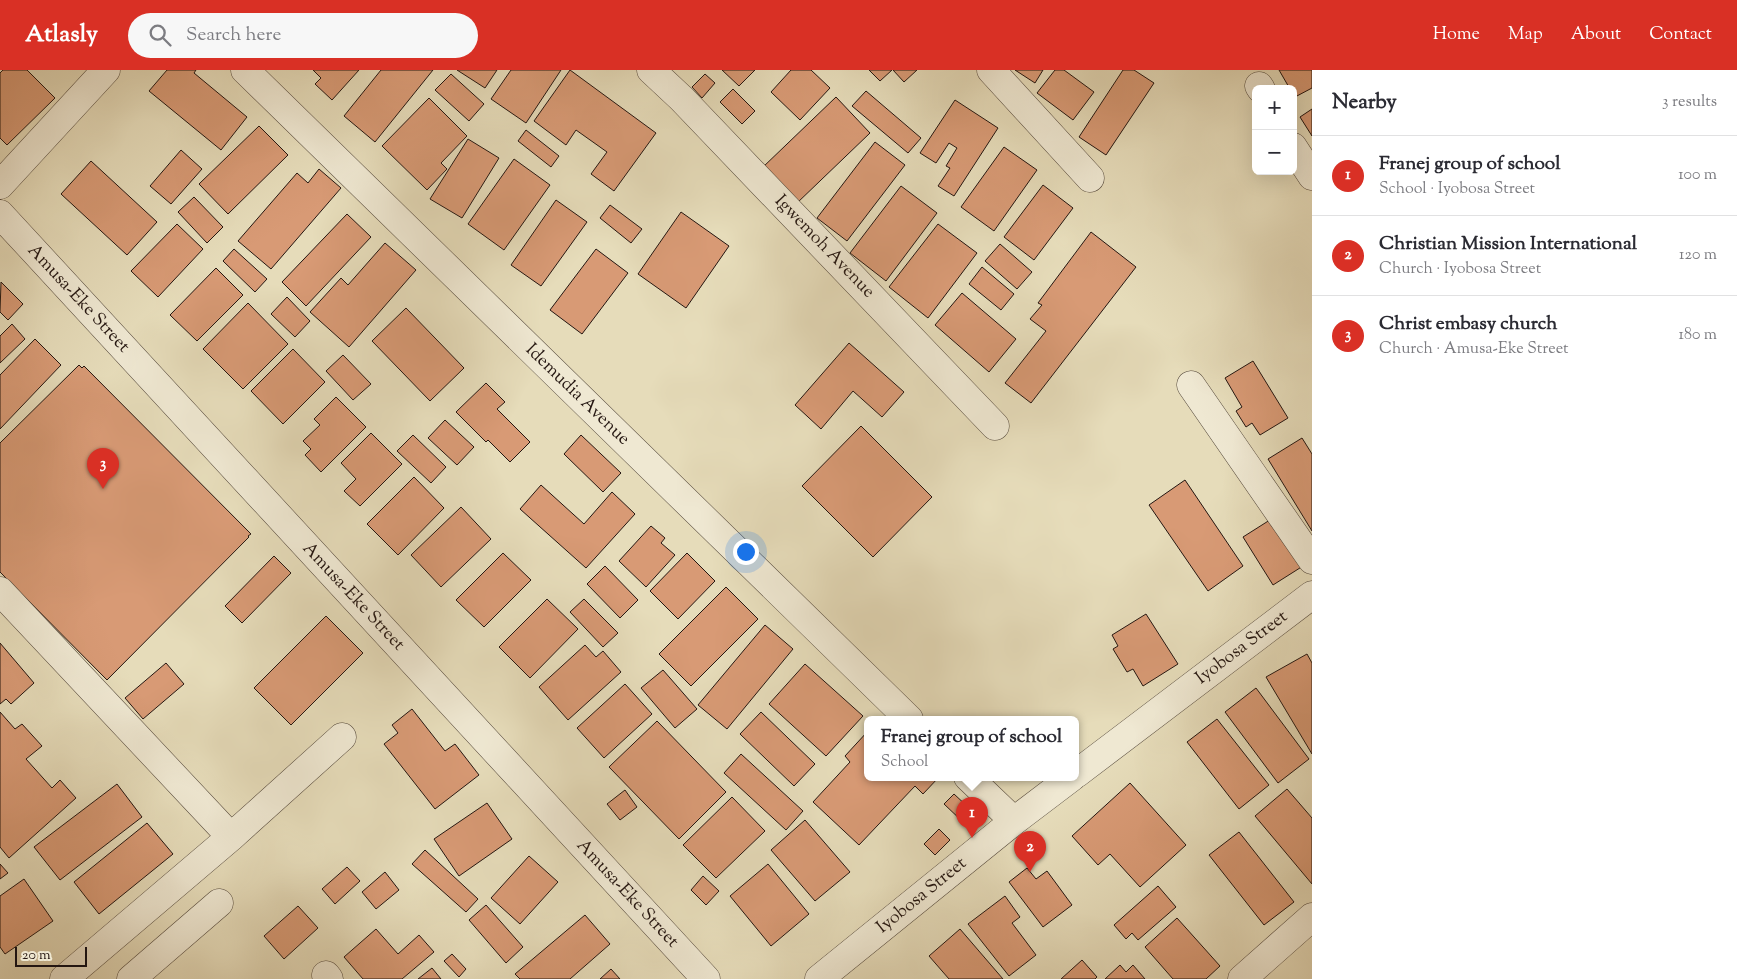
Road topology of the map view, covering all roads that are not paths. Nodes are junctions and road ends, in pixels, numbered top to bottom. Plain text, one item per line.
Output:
1 (106, 70) edge
2 (245, 70) edge
3 (651, 70) edge
4 (992, 70) edge
5 (1297, 153) edge
6 (1312, 176) edge
7 (1090, 178) dead end
8 (0, 184) edge
9 (0, 214) edge
10 (1191, 385) dead end
11 (996, 426) dead end
12 (1312, 560) edge
13 (0, 592) edge
14 (1312, 595) edge
15 (906, 716) edge
16 (342, 736) dead end
17 (1079, 772) edge
18 (972, 781) edge
19 (1067, 781) edge
20 (1014, 821) junction
21 (231, 837) junction
22 (220, 903) dead end
23 (1312, 917) edge
24 (64, 979) edge
25 (131, 979) edge
26 (706, 979) edge
27 (819, 979) edge
28 (1242, 979) edge

1 - 8 street
2 - 15 street, Idemudia Avenue
3 - 11 street, Igwemoh Avenue
4 - 7 street
5 - 6 street
9 - 26 street, Amusa-Eke Street
10 - 12 street
13 - 21 street
14 - 17 street, Iyobosa Street
16 - 21 street
18 - 20 street
19 - 20 street, Iyobosa Street
20 - 27 street, Iyobosa Street
21 - 24 street
22 - 25 street
23 - 28 street

